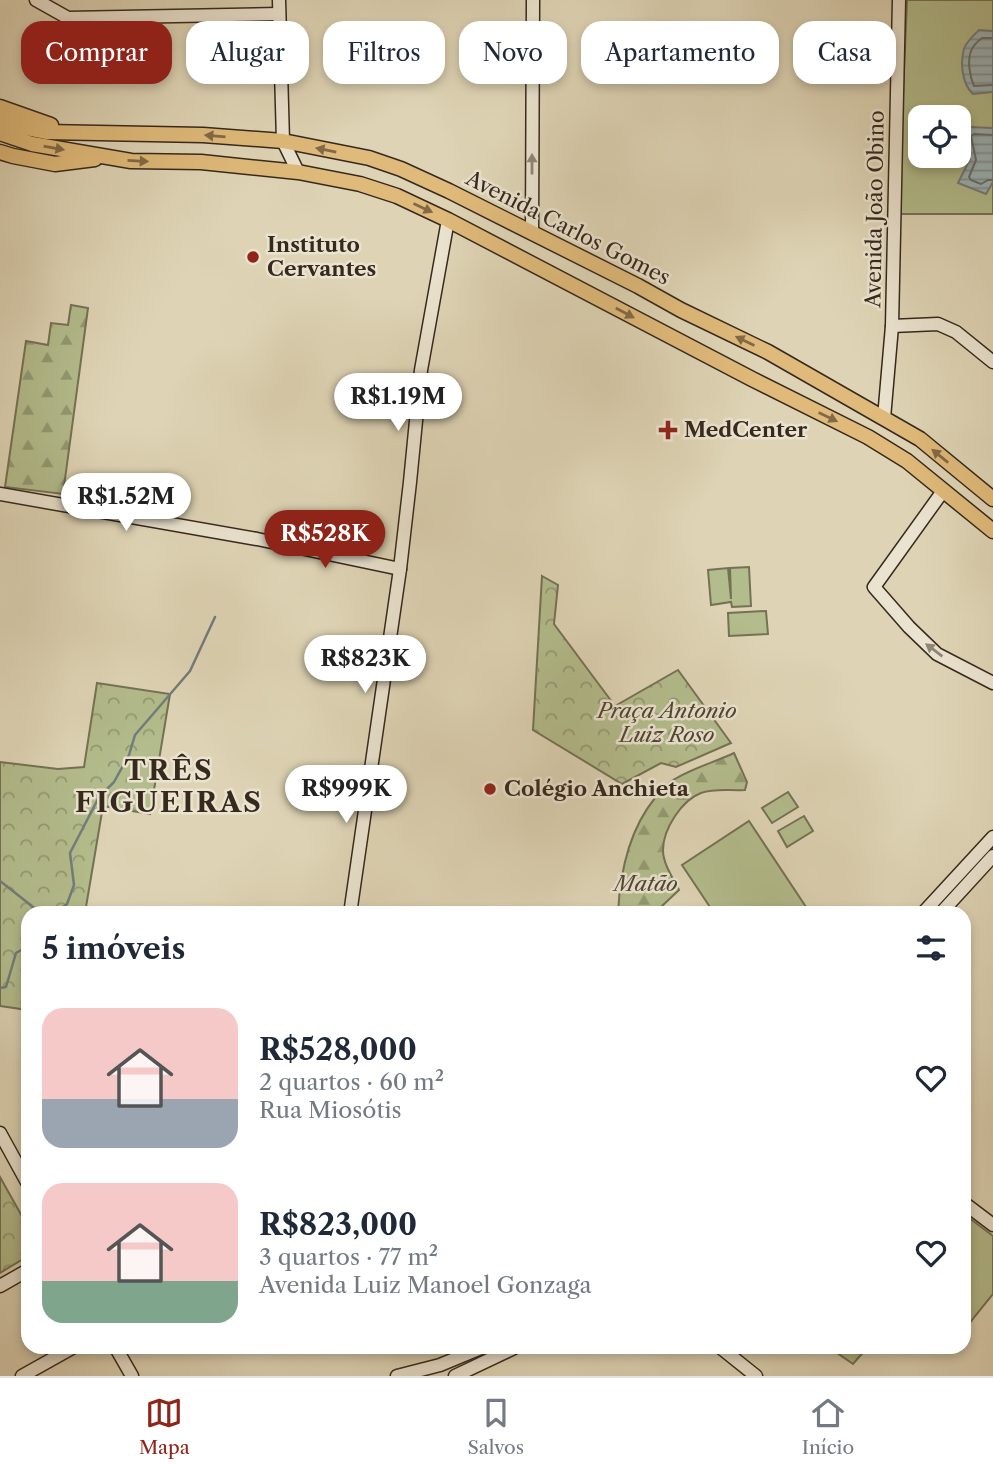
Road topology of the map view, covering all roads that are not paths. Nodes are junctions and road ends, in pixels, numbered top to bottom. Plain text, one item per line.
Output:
1 (36, 0) edge
2 (279, 0) edge
3 (533, 0) edge
4 (898, 0) edge
5 (279, 14) junction
6 (0, 107) edge
7 (0, 120) edge
8 (0, 133) edge
9 (76, 133) junction
10 (283, 141) junction
11 (0, 152) edge
12 (110, 158) junction
13 (298, 172) junction
14 (448, 220) junction
15 (532, 233) junction
16 (892, 326) junction
17 (993, 362) edge
18 (884, 418) junction
19 (943, 491) junction
20 (0, 494) edge
21 (993, 499) edge
22 (993, 531) edge
23 (400, 569) junction
24 (993, 683) edge
25 (993, 836) edge
26 (993, 856) edge
27 (351, 906) edge
28 (929, 906) edge
29 (947, 906) edge
30 (0, 1133) edge
31 (21, 1171) edge
32 (971, 1208) edge
33 (993, 1225) edge
34 (21, 1274) edge
35 (0, 1286) edge
36 (61, 1354) edge
37 (119, 1354) edge
38 (466, 1354) edge
39 (502, 1354) edge
40 (728, 1354) edge
41 (22, 1376) edge
42 (132, 1376) edge
43 (397, 1376) edge
44 (455, 1376) edge
45 (756, 1376) edge

1 - 5 street
2 - 5 street
15 -> 3 street
4 - 16 street, Avenida João Obino
5 - 10 street
6 - 9 main road, Avenida Carlos Gomes
7 - 9 main road, Avenida Carlos Gomes
8 -> 12 main road
10 -> 9 main road, Avenida Carlos Gomes
10 - 13 street
15 -> 10 main road, Avenida Carlos Gomes
11 - 12 main road
12 -> 13 main road
13 -> 14 main road
14 -> 19 main road
14 - 23 street
18 -> 15 main road, Avenida Carlos Gomes
16 - 17 street
16 - 18 street, Avenida João Obino
21 -> 18 main road, Avenida Carlos Gomes
19 - 22 main road
24 -> 19 street
20 - 23 street
23 - 27 street
25 - 28 street
26 - 29 street
30 - 31 street
32 - 33 street
34 - 35 street
36 - 41 street
37 - 42 street
38 - 43 street
39 - 44 street
40 - 45 street

